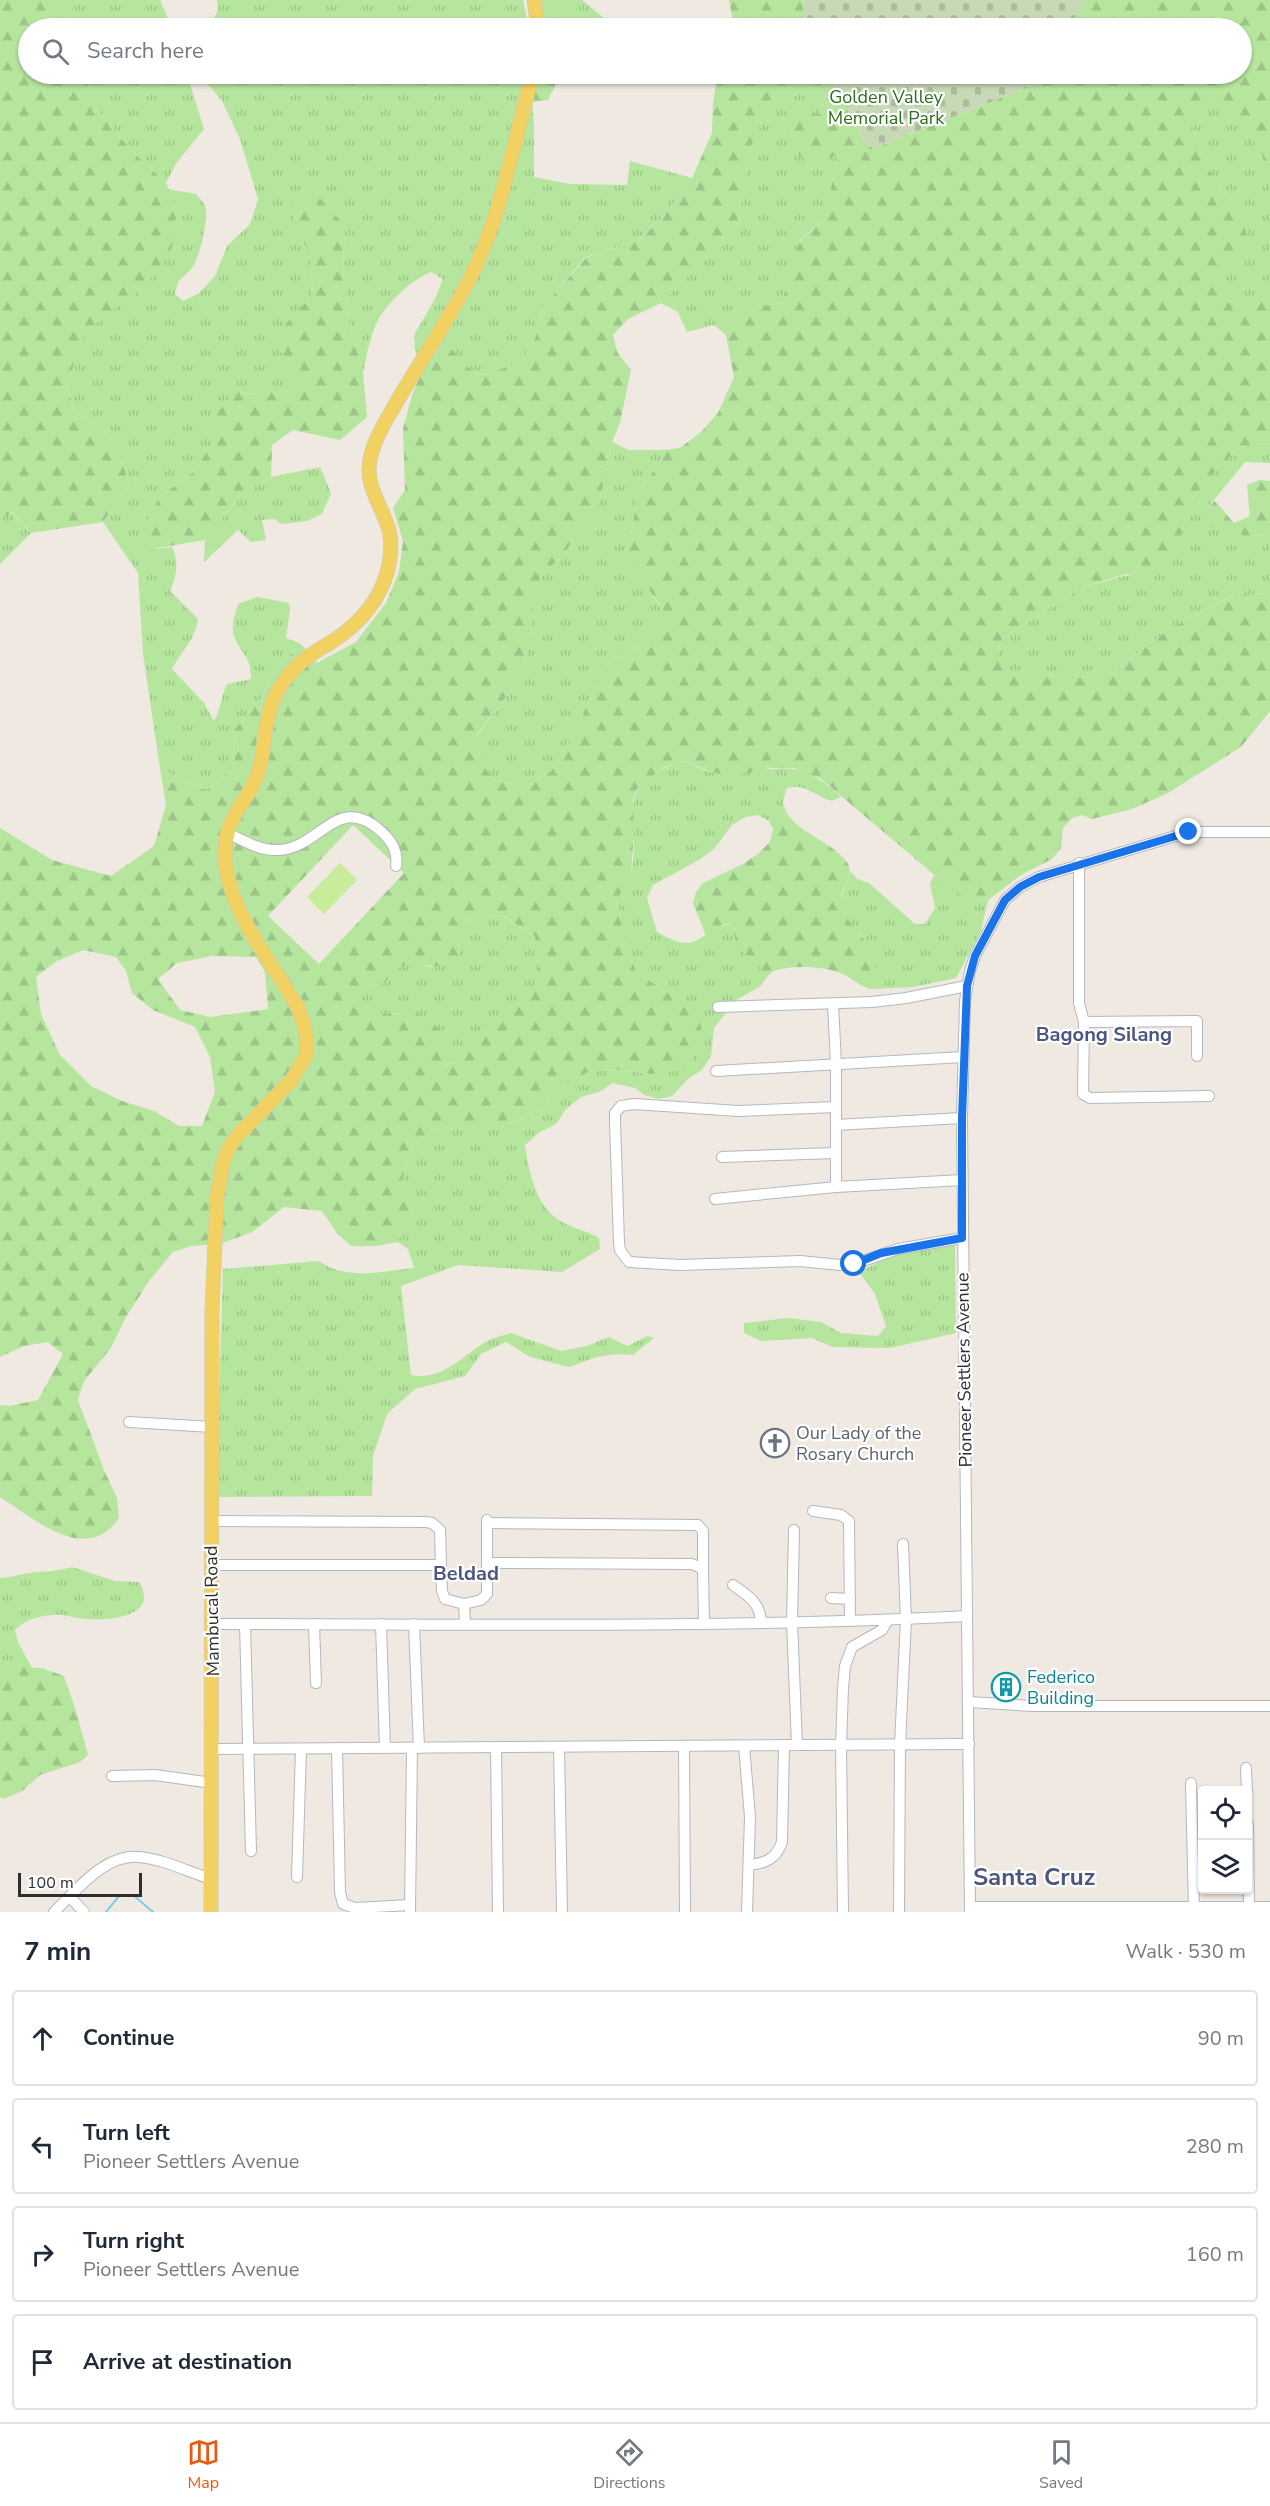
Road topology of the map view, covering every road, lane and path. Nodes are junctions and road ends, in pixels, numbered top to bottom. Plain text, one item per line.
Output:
1 (534, 0) edge
2 (537, 18) edge
3 (530, 84) edge
4 (227, 832) junction
5 (1270, 832) edge
6 (1079, 863) junction
7 (396, 866) dead end
8 (967, 986) junction
9 (833, 1004) junction
10 (718, 1007) dead end
11 (1084, 1022) junction
12 (1197, 1056) dead end
13 (963, 1057) junction
14 (836, 1063) junction
15 (716, 1071) dead end
16 (1209, 1096) dead end
17 (835, 1107) junction
18 (962, 1118) junction
19 (836, 1125) junction
20 (835, 1153) junction
21 (722, 1157) dead end
22 (962, 1180) junction
23 (836, 1187) junction
24 (715, 1199) dead end
25 (962, 1238) junction
26 (129, 1422) dead end
27 (212, 1427) junction
28 (813, 1511) dead end
29 (211, 1521) junction
30 (794, 1530) dead end
31 (903, 1544) dead end
32 (487, 1563) junction
33 (211, 1565) junction
34 (441, 1565) junction
35 (703, 1572) junction
36 (732, 1585) dead end
37 (831, 1598) dead end
38 (850, 1599) junction
39 (464, 1604) junction
40 (967, 1617) junction
41 (906, 1620) junction
42 (850, 1621) junction
43 (887, 1621) junction
44 (761, 1622) junction
45 (792, 1622) junction
46 (704, 1623) junction
47 (212, 1624) junction
48 (245, 1624) junction
49 (314, 1624) junction
50 (381, 1624) junction
51 (414, 1624) junction
52 (465, 1624) junction
53 (316, 1683) dead end
54 (969, 1702) junction
55 (1270, 1706) edge
56 (900, 1744) junction
57 (969, 1744) junction
58 (784, 1745) junction
59 (797, 1745) junction
60 (841, 1745) junction
61 (684, 1746) junction
62 (744, 1746) junction
63 (496, 1747) junction
64 (559, 1747) junction
65 (337, 1748) junction
66 (385, 1748) junction
67 (415, 1748) junction
68 (213, 1749) junction
69 (249, 1749) junction
70 (301, 1749) junction
71 (1246, 1768) dead end
72 (112, 1776) dead end
73 (212, 1783) junction
74 (1191, 1784) dead end
75 (1247, 1786) edge
76 (1248, 1840) edge
77 (251, 1851) dead end
78 (749, 1865) junction
79 (297, 1877) dead end
80 (211, 1879) junction
81 (70, 1897) junction
82 (1270, 1907) edge
83 (410, 1908) edge
84 (1249, 1908) junction
85 (1194, 1909) junction
86 (970, 1910) edge
87 (54, 1912) edge
88 (84, 1912) edge
89 (212, 1912) edge
90 (498, 1912) edge
91 (562, 1912) edge
92 (685, 1912) edge
93 (747, 1912) edge
94 (843, 1912) edge
95 (899, 1912) edge

1 - 2 main road
3 - 4 main road
4 - 7 street
4 - 27 main road, Mambucal Road
5 - 6 street, Pioneer Settlers Avenue
6 - 8 street, Pioneer Settlers Avenue
6 - 11 street
8 - 9 street
8 - 13 street, Pioneer Settlers Avenue
9 - 10 street
9 - 14 street
11 - 12 street
11 - 16 street
13 - 14 street
13 - 18 street, Pioneer Settlers Avenue
14 - 15 street
14 - 17 street
17 - 19 street
17 - 25 street
18 - 19 street
18 - 22 street, Pioneer Settlers Avenue
19 - 20 street
20 - 21 street
20 - 23 street
22 - 23 street
22 - 25 street, Pioneer Settlers Avenue
23 - 24 street
25 - 40 street, Pioneer Settlers Avenue
26 - 27 street
27 - 29 main road, Mambucal Road
28 - 38 street
29 - 33 main road, Mambucal Road
29 - 34 street
30 - 45 street
31 - 41 street
32 - 35 street
32 - 35 street
32 - 39 street
33 - 34 street
33 - 47 main road, Mambucal Road
34 - 39 street
35 - 46 street
36 - 44 street
37 - 38 street
38 - 42 street
39 - 52 street
40 - 41 street
40 - 54 street, Pioneer Settlers Avenue
41 - 43 street
41 - 56 street
42 - 43 street
42 - 45 street
43 - 60 street
44 - 45 street
44 - 46 street
45 - 59 street
46 - 52 street
47 - 48 street
47 - 68 main road, Mambucal Road
48 - 49 street
48 - 69 street
49 - 50 street
49 - 53 street
50 - 51 street
50 - 66 street
51 - 52 street
51 - 67 street
54 - 55 street
54 - 57 street, Pioneer Settlers Avenue
56 - 57 street
56 - 60 street
56 - 95 street
57 - 86 street, Pioneer Settlers Avenue
58 - 59 street
58 - 62 street
58 - 78 street
59 - 60 street
60 - 94 street
61 - 62 street
61 - 64 street
61 - 92 street
62 - 78 street
63 - 64 street
63 - 67 street
63 - 90 street
64 - 91 street
65 - 66 street
65 - 70 street
65 - 83 street
66 - 67 street
67 - 83 street
68 - 69 street
68 - 73 main road, Mambucal Road
69 - 70 street
69 - 77 street
70 - 79 street
71 - 75 street
72 - 73 street
73 - 80 main road, Mambucal Road
74 - 85 street
76 - 84 street
78 - 93 street
80 - 81 street
80 - 89 main road, Mambucal Road
81 - 87 street
81 - 88 street
82 - 84 street
84 - 85 street
85 - 86 street

